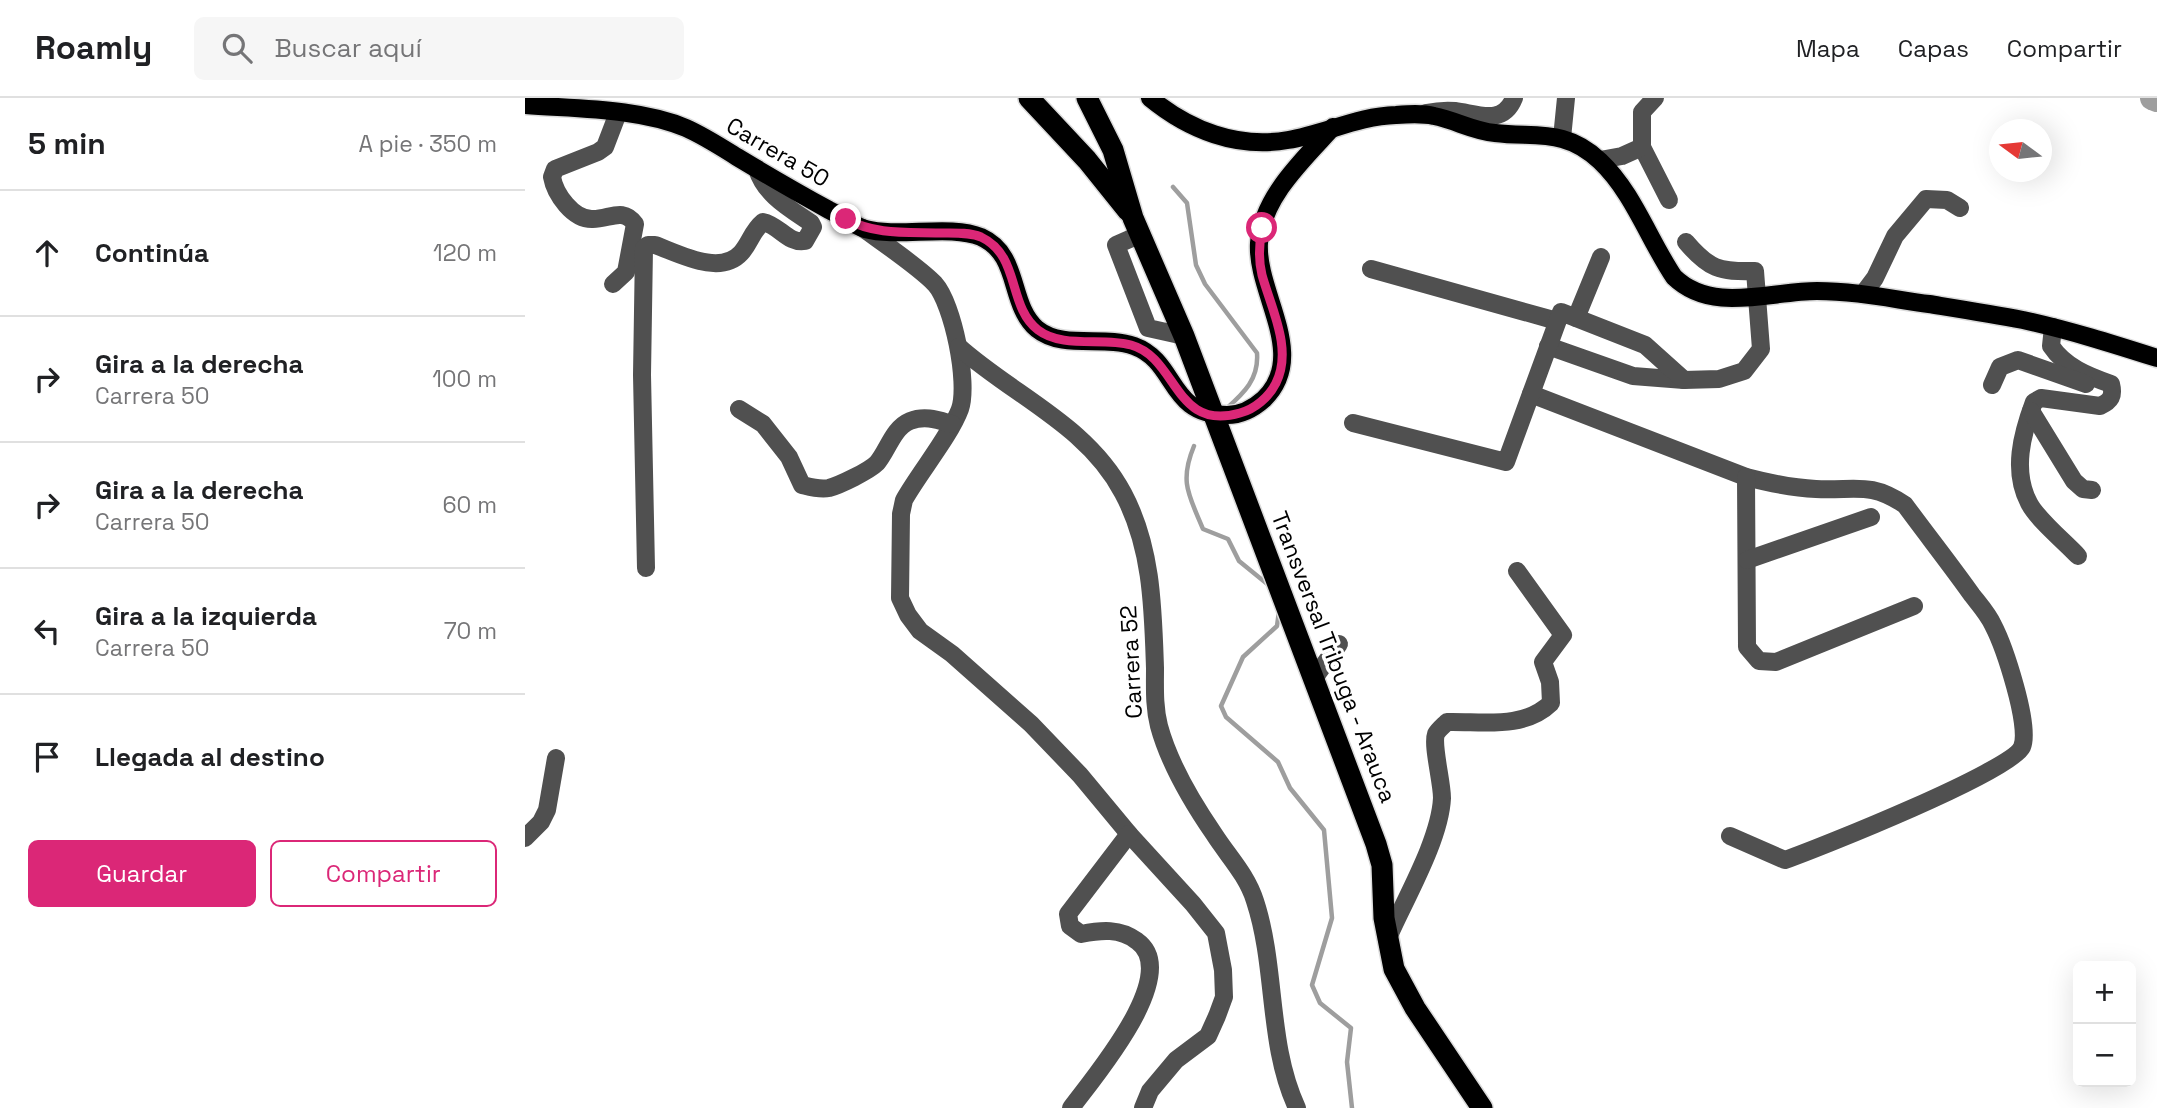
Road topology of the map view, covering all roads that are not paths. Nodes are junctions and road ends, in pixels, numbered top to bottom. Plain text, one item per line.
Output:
1 (1029, 98) edge
2 (1087, 98) edge
3 (1150, 98) edge
4 (1514, 98) edge
5 (1566, 98) edge
6 (1655, 98) edge
7 (525, 105) edge
8 (1458, 105) edge
9 (618, 113) junction
10 (1420, 114) junction
11 (1333, 127) junction
12 (1562, 138) junction
13 (1642, 147) junction
14 (1600, 160) junction
15 (757, 169) junction
16 (1669, 200) dead end
17 (1961, 208) dead end
18 (1137, 226) junction
19 (863, 228) junction
20 (1686, 242) dead end
21 (1601, 257) dead end
22 (1371, 269) dead end
23 (613, 284) dead end
24 (1863, 294) junction
25 (1758, 295) junction
26 (1576, 318) junction
27 (1557, 321) junction
28 (2053, 327) junction
29 (1184, 336) junction
30 (1548, 346) junction
31 (959, 347) junction
32 (2157, 358) edge
33 (1684, 380) junction
34 (1992, 384) dead end
35 (2113, 393) junction
36 (1531, 394) junction
37 (739, 409) dead end
38 (2031, 411) junction
39 (1213, 415) junction
40 (1353, 423) dead end
41 (952, 424) junction
42 (1746, 477) junction
43 (2092, 490) dead end
44 (1871, 517) dead end
45 (2078, 556) dead end
46 (1747, 560) junction
47 (646, 568) dead end
48 (1517, 571) dead end
49 (1914, 606) dead end
50 (1339, 644) dead end
51 (1315, 677) junction
52 (556, 758) dead end
53 (1129, 834) junction
54 (1730, 836) dead end
55 (525, 838) edge
56 (1388, 938) junction
57 (1071, 1108) edge
58 (1143, 1108) edge
59 (1297, 1108) edge
60 (1482, 1108) edge

1 - 18 highway, Transversal Tribuga - Arauca
2 - 18 highway, Transversal Tribuga - Arauca
3 - 11 main road
4 - 8 street
5 - 12 street
6 - 13 street
7 - 9 main road, Carrera 50
8 - 10 street
9 - 15 main road, Carrera 50
9 - 23 street
10 - 11 main road
10 - 12 main road
11 - 39 main road
12 - 14 main road
13 - 14 street
13 - 16 street
14 - 25 main road
15 - 19 main road, Carrera 50
15 - 47 street
17 - 24 street
18 - 29 highway, Transversal Tribuga - Arauca
18 - 29 street
19 - 31 street
19 - 39 main road, Carrera 50
20 - 25 street
21 - 26 street
22 - 27 street
24 - 25 main road
24 - 28 main road
25 - 33 street
26 - 27 street
26 - 33 street
27 - 30 street
28 - 32 main road
28 - 35 street
29 - 39 highway, Transversal Tribuga - Arauca
30 - 33 street
30 - 36 street
31 - 41 street
31 - 59 street, Carrera 52
34 - 35 street
35 - 38 street
36 - 40 street
36 - 42 street
37 - 41 street
38 - 43 street
38 - 45 street
39 - 51 highway, Transversal Tribuga - Arauca
41 - 53 street
42 - 46 street
42 - 54 street
44 - 46 street
46 - 49 street
48 - 56 street
50 - 51 street
51 - 56 highway, Transversal Tribuga - Arauca
52 - 55 street
53 - 57 street
53 - 58 street
56 - 60 highway, Transversal Tribuga - Arauca

